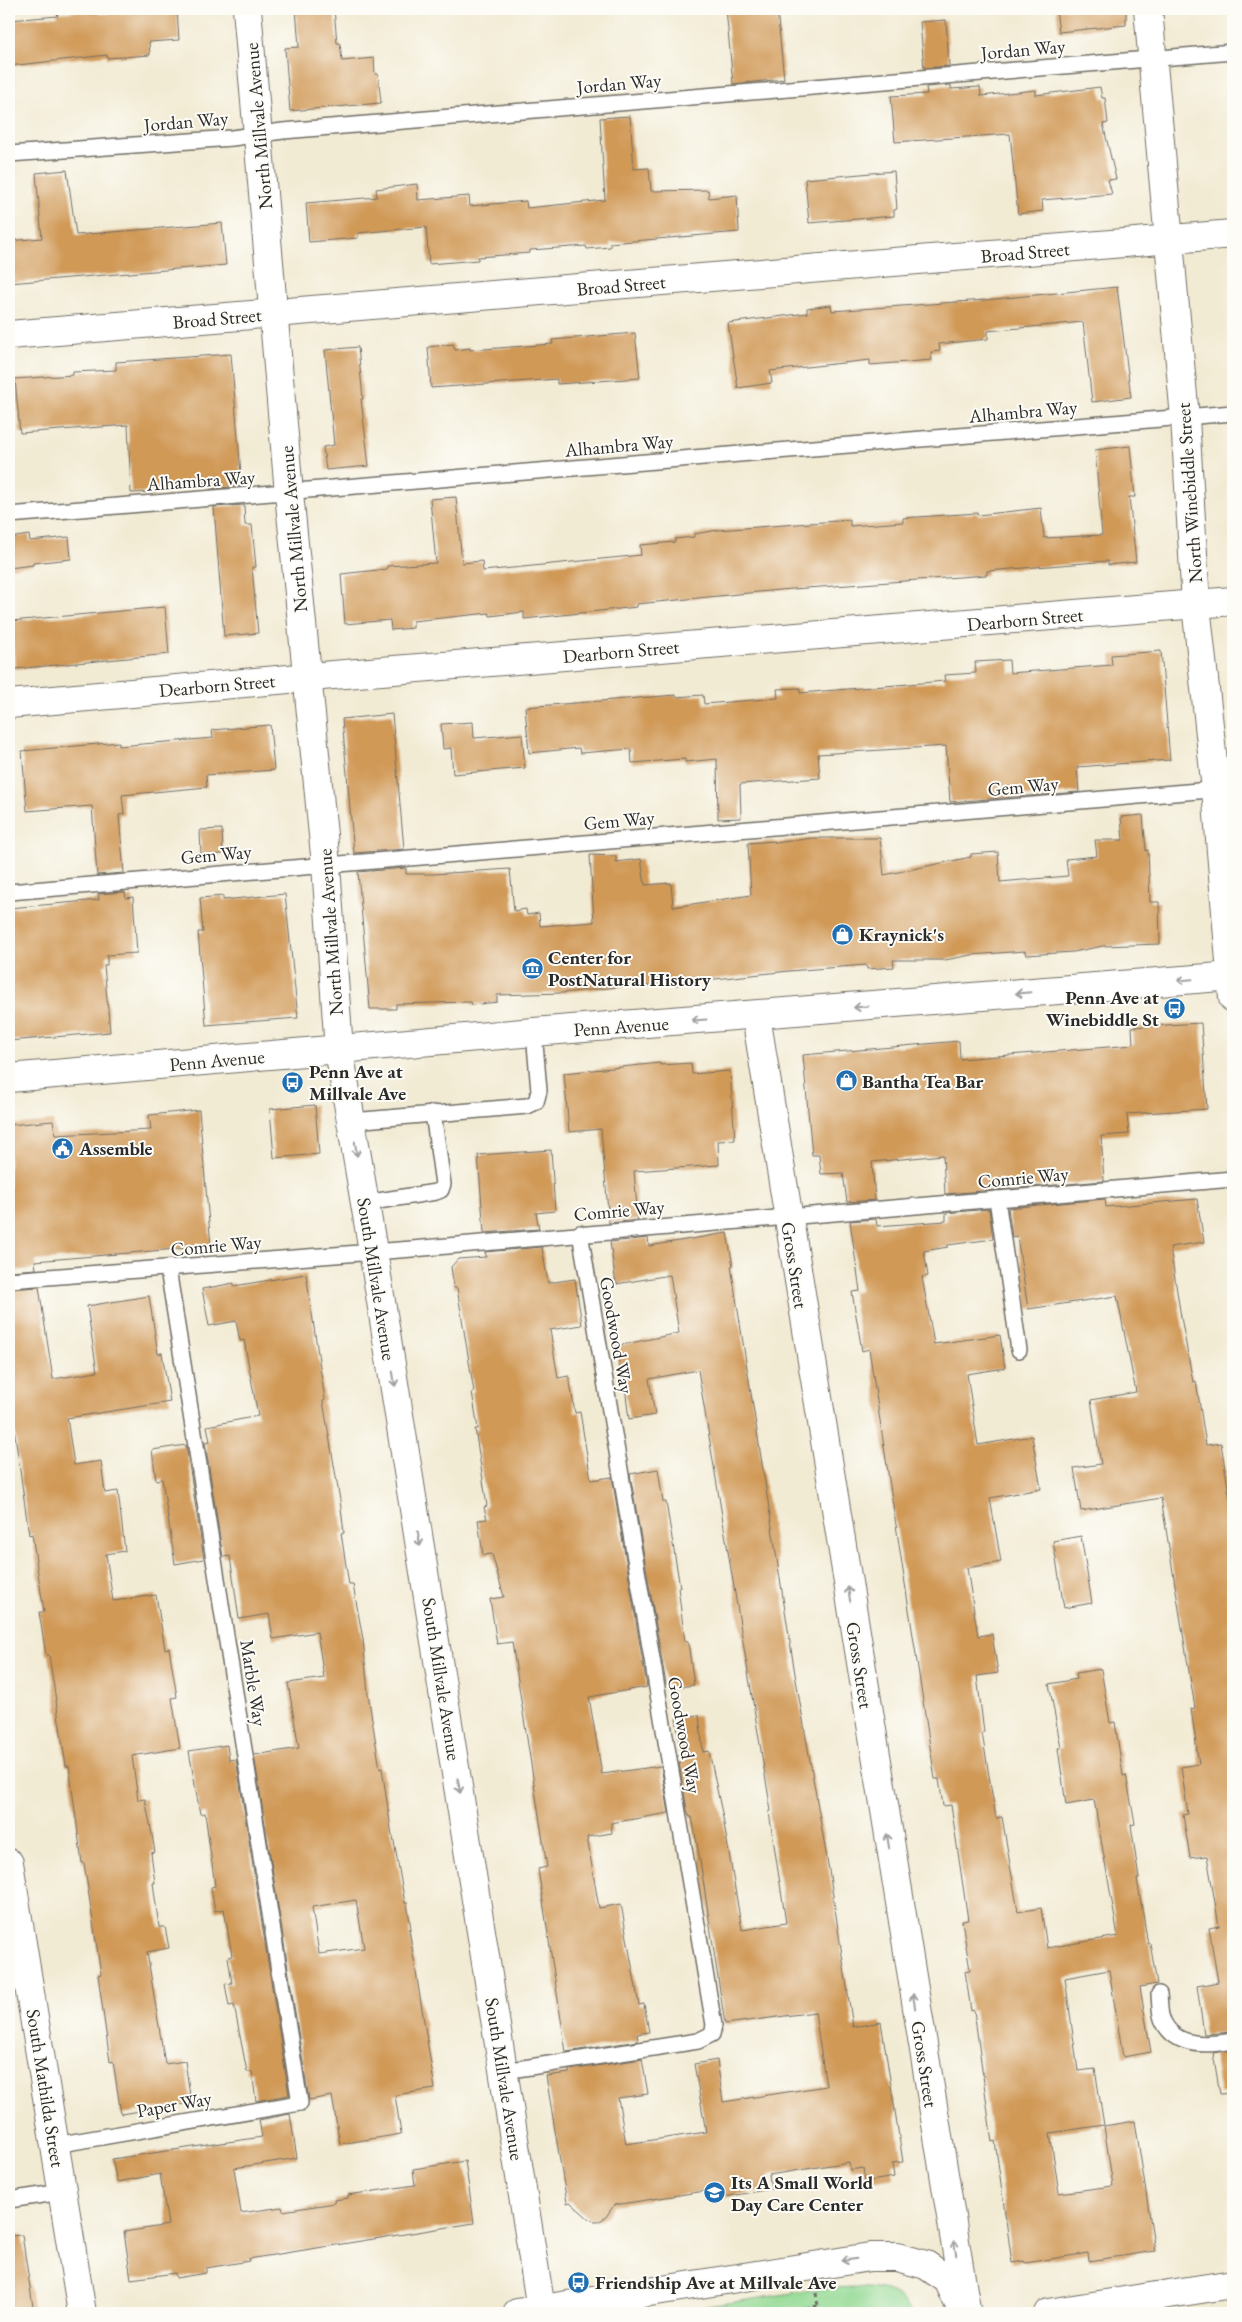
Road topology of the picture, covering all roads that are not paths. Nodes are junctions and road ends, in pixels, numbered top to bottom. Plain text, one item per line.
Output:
1 (246, 9) edge
2 (1148, 9) edge
3 (1233, 52) edge
4 (1152, 59) junction
5 (259, 134) junction
6 (9, 154) edge
7 (1233, 234) edge
8 (1168, 240) junction
9 (274, 314) junction
10 (9, 335) edge
11 (1233, 414) edge
12 (1185, 418) junction
13 (289, 493) junction
14 (9, 515) edge
15 (1233, 601) edge
16 (1196, 604) junction
17 (307, 677) junction
18 (9, 704) edge
19 (1225, 789) edge
20 (326, 865) junction
21 (9, 892) edge
22 (1232, 983) edge
23 (756, 1016) junction
24 (534, 1032) junction
25 (339, 1050) junction
26 (9, 1078) edge
27 (433, 1113) junction
28 (352, 1121) junction
29 (1233, 1179) edge
30 (998, 1199) junction
31 (365, 1203) junction
32 (787, 1216) junction
33 (580, 1234) junction
34 (373, 1251) junction
35 (168, 1269) junction
36 (9, 1280) edge
37 (1019, 1350) dead end
38 (9, 1863) edge
39 (1159, 1994) dead end
40 (1233, 2041) edge
41 (504, 2071) junction
42 (300, 2103) joint
43 (55, 2144) junction
44 (62, 2192) junction
45 (9, 2200) edge
46 (1233, 2284) edge
47 (529, 2311) edge
48 (82, 2313) edge
49 (965, 2313) edge
50 (1048, 2313) edge

1 - 5 street, North Millvale Avenue
2 - 4 street, North Winebiddle Street
3 - 4 lane, Jordan Way
4 - 5 lane, Jordan Way
4 - 8 street, North Winebiddle Street
5 - 6 lane, Jordan Way
5 - 9 street, North Millvale Avenue
7 - 8 street, Broad Street
8 - 9 street, Broad Street
8 - 12 street, North Winebiddle Street
9 - 10 street, Broad Street
9 - 13 street, North Millvale Avenue
11 - 12 lane, Alhambra Way
12 - 13 lane, Alhambra Way
12 - 16 street, North Winebiddle Street
13 - 14 lane, Alhambra Way
13 - 17 street, North Millvale Avenue
15 - 16 street, Dearborn Street
16 - 17 street, Dearborn Street
16 - 19 street, North Winebiddle Street
17 - 18 street, Dearborn Street
17 - 20 street, North Millvale Avenue
19 - 20 lane, Gem Way
19 - 22 street, North Winebiddle Street
20 - 21 lane, Gem Way
20 - 25 street, North Millvale Avenue
22 -> 23 street, Penn Avenue
23 -> 24 street, Penn Avenue
23 - 32 street, Gross Street
24 - 25 street, Penn Avenue
24 - 27 lane
25 - 26 street, Penn Avenue
25 - 28 street, South Millvale Avenue
27 - 28 lane
27 - 31 lane
28 -> 31 street, South Millvale Avenue
29 - 30 lane, Comrie Way
30 - 32 lane, Comrie Way
30 - 37 lane
31 - 34 street, South Millvale Avenue
32 - 33 lane, Comrie Way
49 -> 32 street, Gross Street
33 - 34 lane, Comrie Way
33 - 41 lane, Goodwood Way
34 - 35 lane, Comrie Way
34 -> 41 street, South Millvale Avenue
35 - 36 lane, Comrie Way
35 - 42 lane, Marble Way
38 - 43 street, South Mathilda Street
39 - 40 lane
41 - 47 street, South Millvale Avenue
42 - 43 lane, Paper Way
43 - 44 street, South Mathilda Street
44 - 45 lane
44 - 48 street, South Mathilda Street
46 - 50 street
49 -> 47 street

